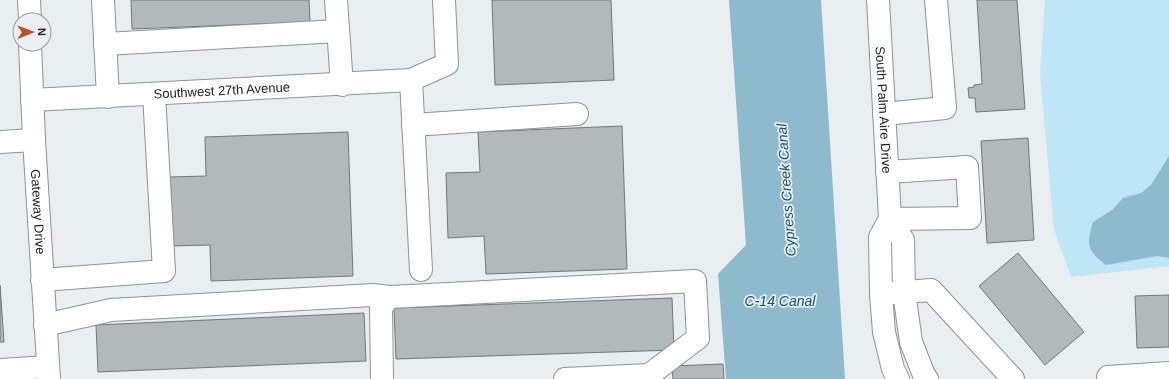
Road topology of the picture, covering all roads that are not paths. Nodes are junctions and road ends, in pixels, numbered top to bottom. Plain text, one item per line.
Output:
1 (29, 0) edge
2 (103, 0) edge
3 (336, 0) edge
4 (444, 0) edge
5 (878, 0) edge
6 (936, 0) edge
7 (30, 12) edge
8 (338, 31) junction
9 (105, 44) junction
10 (30, 52) edge
11 (411, 80) junction
12 (342, 85) junction
13 (154, 94) junction
14 (108, 97) junction
15 (32, 100) junction
16 (577, 114) dead end
17 (884, 114) junction
18 (413, 125) junction
19 (34, 140) junction
20 (0, 142) edge
21 (887, 172) junction
22 (890, 219) junction
23 (421, 270) dead end
24 (42, 280) junction
25 (904, 292) junction
26 (881, 294) junction
27 (390, 297) junction
28 (45, 325) junction
29 (0, 370) edge
30 (48, 373) edge
31 (1156, 376) edge
32 (649, 377) edge
33 (1108, 377) dead end
34 (382, 379) edge
35 (565, 379) edge
36 (898, 379) edge
37 (928, 379) edge
38 (1013, 379) edge

1 - 7 street
2 - 9 street
3 - 8 street
4 - 11 street, Southwest 27th Avenue
5 - 17 street, South Palm Aire Drive
6 - 17 street
8 - 9 street
8 - 12 street
9 - 14 street
10 - 15 street, Gateway Drive
11 - 12 street, Southwest 27th Avenue
11 - 18 street
12 - 13 street, Southwest 27th Avenue
13 - 14 street, Southwest 27th Avenue
13 - 24 street
14 - 15 street, Southwest 27th Avenue
15 - 19 street, Gateway Drive
16 - 18 street
17 - 21 street, South Palm Aire Drive
18 - 23 street
19 - 20 street
19 - 24 street, Gateway Drive
21 - 22 street, South Palm Aire Drive
21 - 22 street
22 - 25 street, South Palm Aire Drive
22 - 26 street
24 - 28 street, Gateway Drive
25 - 26 street
25 - 37 street, South Palm Aire Drive
25 - 38 street
26 - 36 street
27 - 28 street
27 - 32 street
27 - 34 street
28 - 30 street, Gateway Drive
29 - 30 street
31 - 33 street
32 - 35 street

